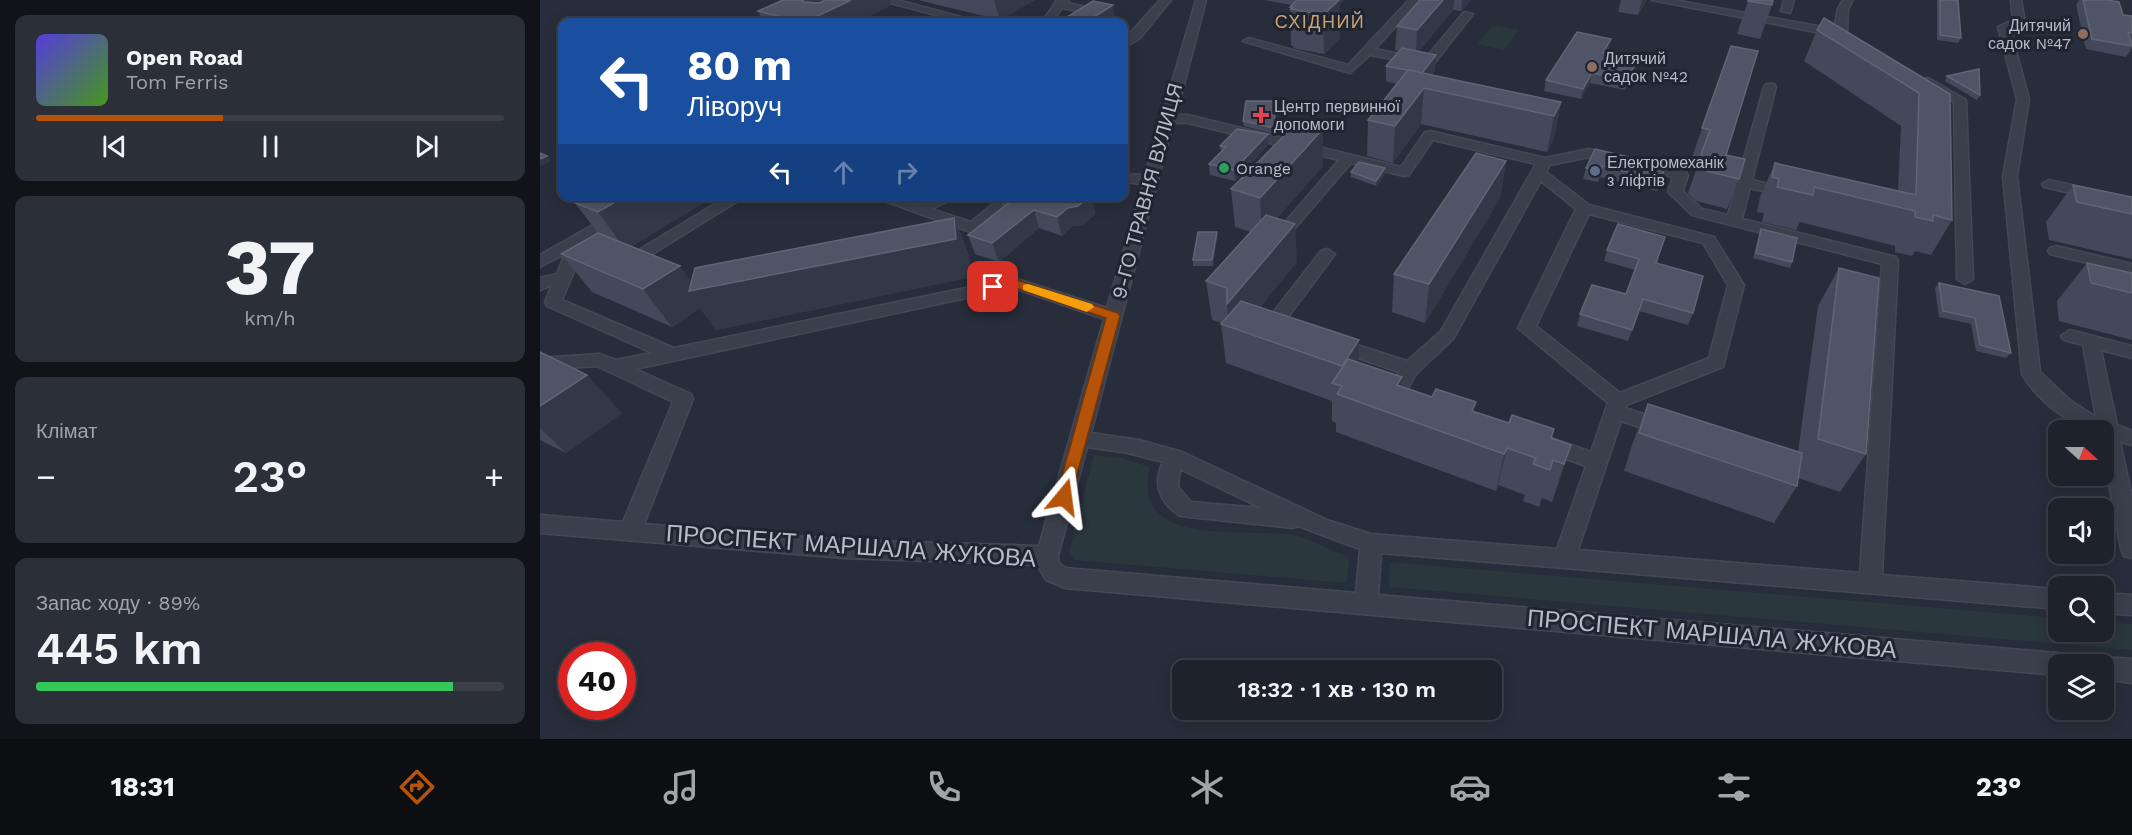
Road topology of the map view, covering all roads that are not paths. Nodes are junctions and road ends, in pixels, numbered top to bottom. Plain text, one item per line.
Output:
1 (884, 0) edge
2 (1166, 0) edge
3 (1201, 0) edge
4 (1415, 0) edge
5 (1662, 0) edge
6 (1848, 0) edge
7 (2016, 0) edge
8 (1061, 2) edge
9 (1468, 14) dead end
10 (958, 18) edge
11 (1050, 18) edge
12 (1087, 18) edge
13 (1793, 25) junction
14 (1249, 41) dead end
15 (1128, 42) edge
16 (1822, 44) edge
17 (1367, 51) junction
18 (1920, 78) edge
19 (1770, 87) dead end
20 (1166, 118) junction
21 (1348, 158) junction
22 (1542, 167) junction
23 (1128, 178) edge
24 (1150, 180) junction
25 (1745, 183) junction
26 (2049, 184) dead end
27 (1801, 196) edge
28 (646, 201) edge
29 (731, 201) edge
30 (894, 201) edge
31 (939, 201) edge
32 (1007, 201) edge
33 (2132, 203) edge
34 (1584, 208) junction
35 (917, 209) junction
36 (1716, 217) junction
37 (1734, 222) junction
38 (1278, 239) edge
39 (579, 240) junction
40 (1709, 240) junction
41 (2056, 251) dead end
42 (1327, 254) dead end
43 (540, 262) edge
44 (610, 266) edge
45 (2132, 269) edge
46 (587, 271) edge
47 (540, 273) edge
48 (564, 276) junction
49 (1965, 279) dead end
50 (540, 285) edge
51 (1113, 316) junction
52 (1302, 333) edge
53 (2070, 336) dead end
54 (1322, 339) edge
55 (2091, 342) junction
56 (2132, 352) edge
57 (673, 355) junction
58 (540, 364) edge
59 (614, 367) junction
60 (1410, 369) junction
61 (1430, 404) edge
62 (1617, 406) junction
63 (2086, 420) edge
64 (2107, 420) edge
65 (2114, 433) edge
66 (1686, 435) edge
67 (2132, 438) edge
68 (1080, 439) junction
69 (1530, 439) edge
70 (2114, 457) edge
71 (1175, 458) junction
72 (1598, 462) junction
73 (1304, 520) junction
74 (540, 524) edge
75 (630, 531) junction
76 (1371, 543) junction
77 (2132, 549) edge
78 (1047, 556) junction
79 (1564, 559) junction
80 (1870, 584) junction
81 (2048, 598) edge
82 (1366, 604) junction
83 (2114, 604) edge
84 (2132, 605) edge
85 (2048, 663) edge
86 (2114, 669) edge
87 (2132, 671) edge

1 - 10 street
2 - 15 street
3 - 20 street, 9-ГО ТРАВНЯ ВУЛИЦЯ
4 - 17 street
5 - 13 street
6 - 13 street
7 - 63 street
8 - 11 street
8 - 12 street
9 - 17 street
13 - 16 street
14 - 17 street
18 - 49 street
19 - 25 street
20 - 21 street
20 - 24 street, 9-ГО ТРАВНЯ ВУЛИЦЯ
21 - 22 street
21 - 38 street
22 - 34 street
22 - 36 street
22 - 60 street
23 - 24 street
24 - 51 street, 9-ГО ТРАВНЯ ВУЛИЦЯ
25 - 27 street
25 - 37 street
26 - 33 street
28 - 39 street
29 - 44 street
30 - 35 street
31 - 35 street
32 - 35 street
34 - 40 street
34 - 62 street
36 - 37 street
36 - 40 street
37 - 80 street
39 - 43 street
39 - 48 street
40 - 62 street
41 - 45 street
42 - 52 street
46 - 48 street
47 - 50 street
48 - 57 street
51 - 57 street
51 - 68 street, 9-ГО ТРАВНЯ ВУЛИЦЯ
53 - 55 street
54 - 60 street
55 - 56 street
55 - 64 street
57 - 59 street
58 - 59 street
59 - 75 street
60 - 61 street
62 - 66 street
62 - 72 street
65 - 67 street
68 - 71 street
68 - 78 street, 9-ГО ТРАВНЯ ВУЛИЦЯ
69 - 72 street
70 - 77 street
71 - 73 street
71 - 73 street
72 - 79 street
73 - 76 street
74 - 75 street, ПРОСПЕКТ МАРШАЛА ЖУКОВА
75 - 78 street, ПРОСПЕКТ МАРШАЛА ЖУКОВА
76 - 79 street
76 - 82 street
78 - 82 street, ПРОСПЕКТ МАРШАЛА ЖУКОВА
79 - 80 street
80 - 81 street
82 - 85 street, ПРОСПЕКТ МАРШАЛА ЖУКОВА
83 - 84 street
86 - 87 street

